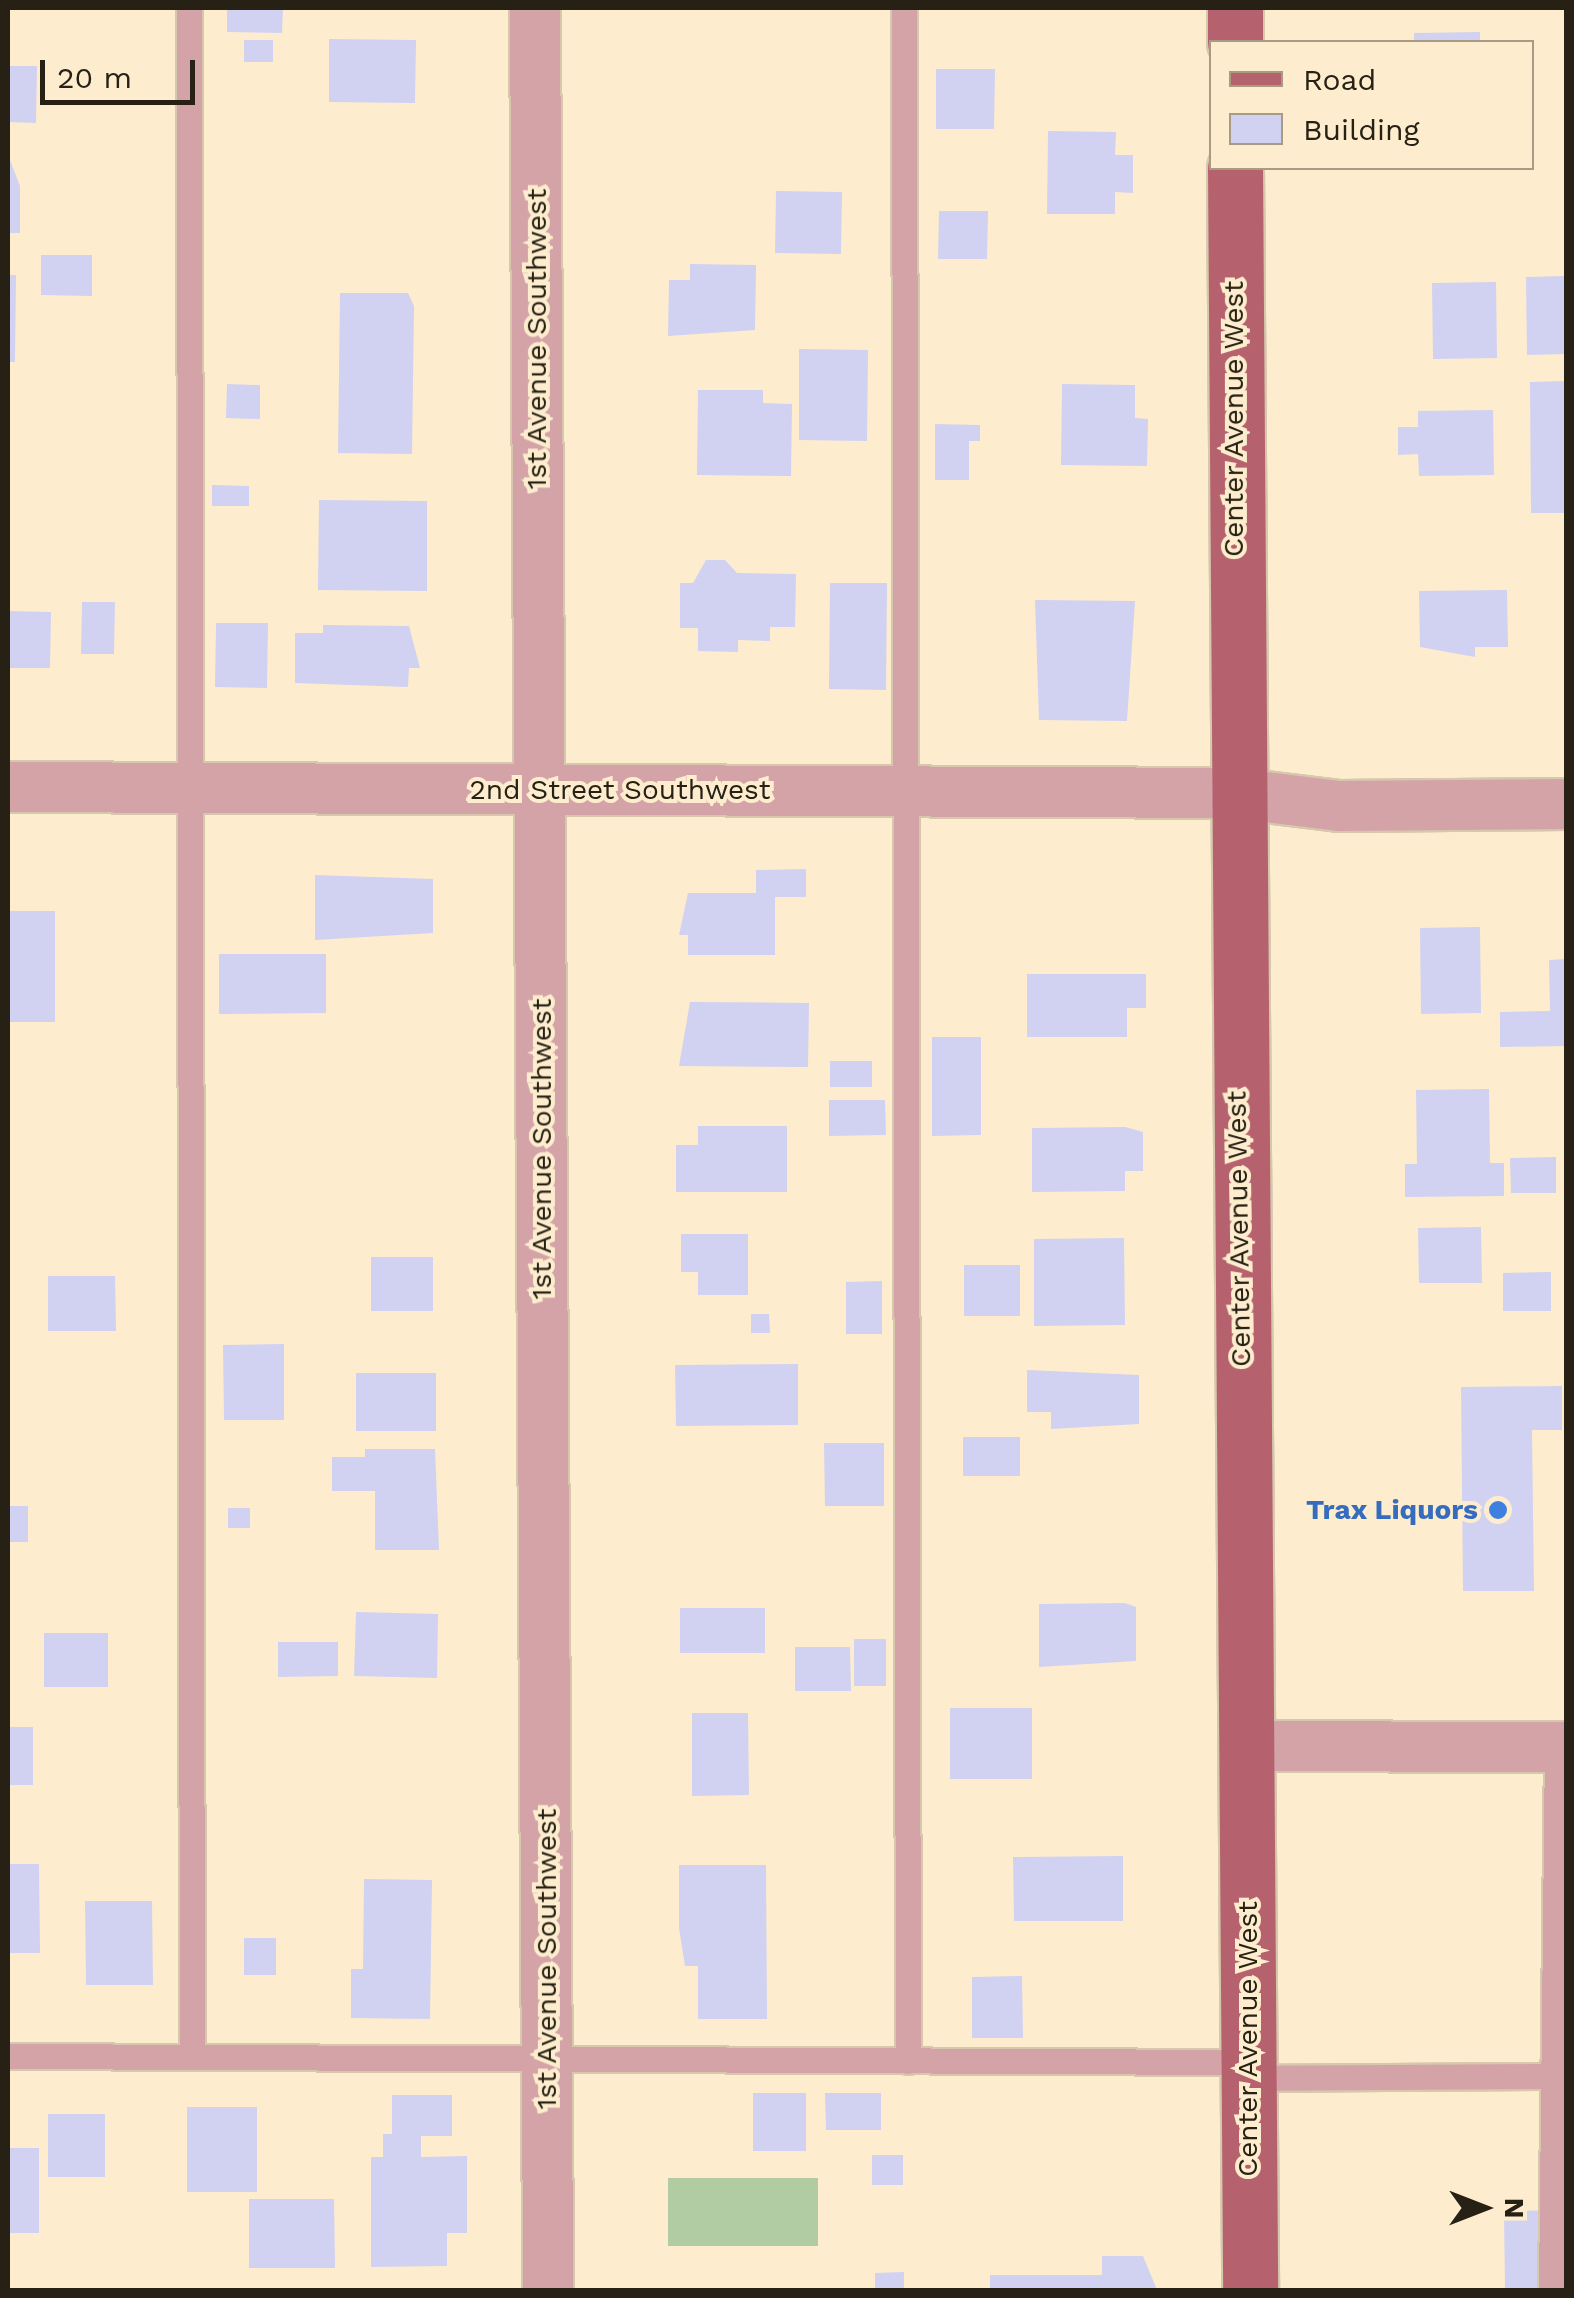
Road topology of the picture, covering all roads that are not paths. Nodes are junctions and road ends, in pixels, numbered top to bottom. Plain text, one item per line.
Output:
1 (189, 8) edge
2 (535, 8) edge
3 (904, 8) edge
4 (1235, 8) edge
5 (1235, 40) edge
6 (1234, 170) edge
7 (8, 787) edge
8 (190, 788) junction
9 (540, 790) junction
10 (906, 792) junction
11 (1233, 793) junction
12 (1566, 804) edge
13 (1246, 1746) junction
14 (1562, 1748) edge
15 (8, 2056) edge
16 (192, 2057) junction
17 (547, 2059) junction
18 (908, 2060) junction
19 (1248, 2070) junction
20 (1558, 2076) edge
21 (548, 2290) edge
22 (1250, 2290) edge
23 (1551, 2290) edge

1 - 8 lane
2 - 9 street, 1st Avenue Southwest
3 - 10 lane
4 - 5 main road
6 - 11 main road, Center Avenue West
7 - 8 street, 2nd Street Southwest
8 - 9 street, 2nd Street Southwest
8 - 16 lane
9 - 10 street, 2nd Street Southwest
9 - 17 street, 1st Avenue Southwest
10 - 11 street, 2nd Street Southwest
10 - 18 lane
11 - 12 street, 2nd Street Southwest
11 - 13 main road, Center Avenue West
13 - 14 street
13 - 19 main road, Center Avenue West
14 - 20 lane
15 - 16 lane
16 - 17 lane
17 - 18 lane
17 - 21 street, 1st Avenue Southwest
18 - 19 lane
19 - 20 lane
19 - 22 main road, Center Avenue West
20 - 23 lane

